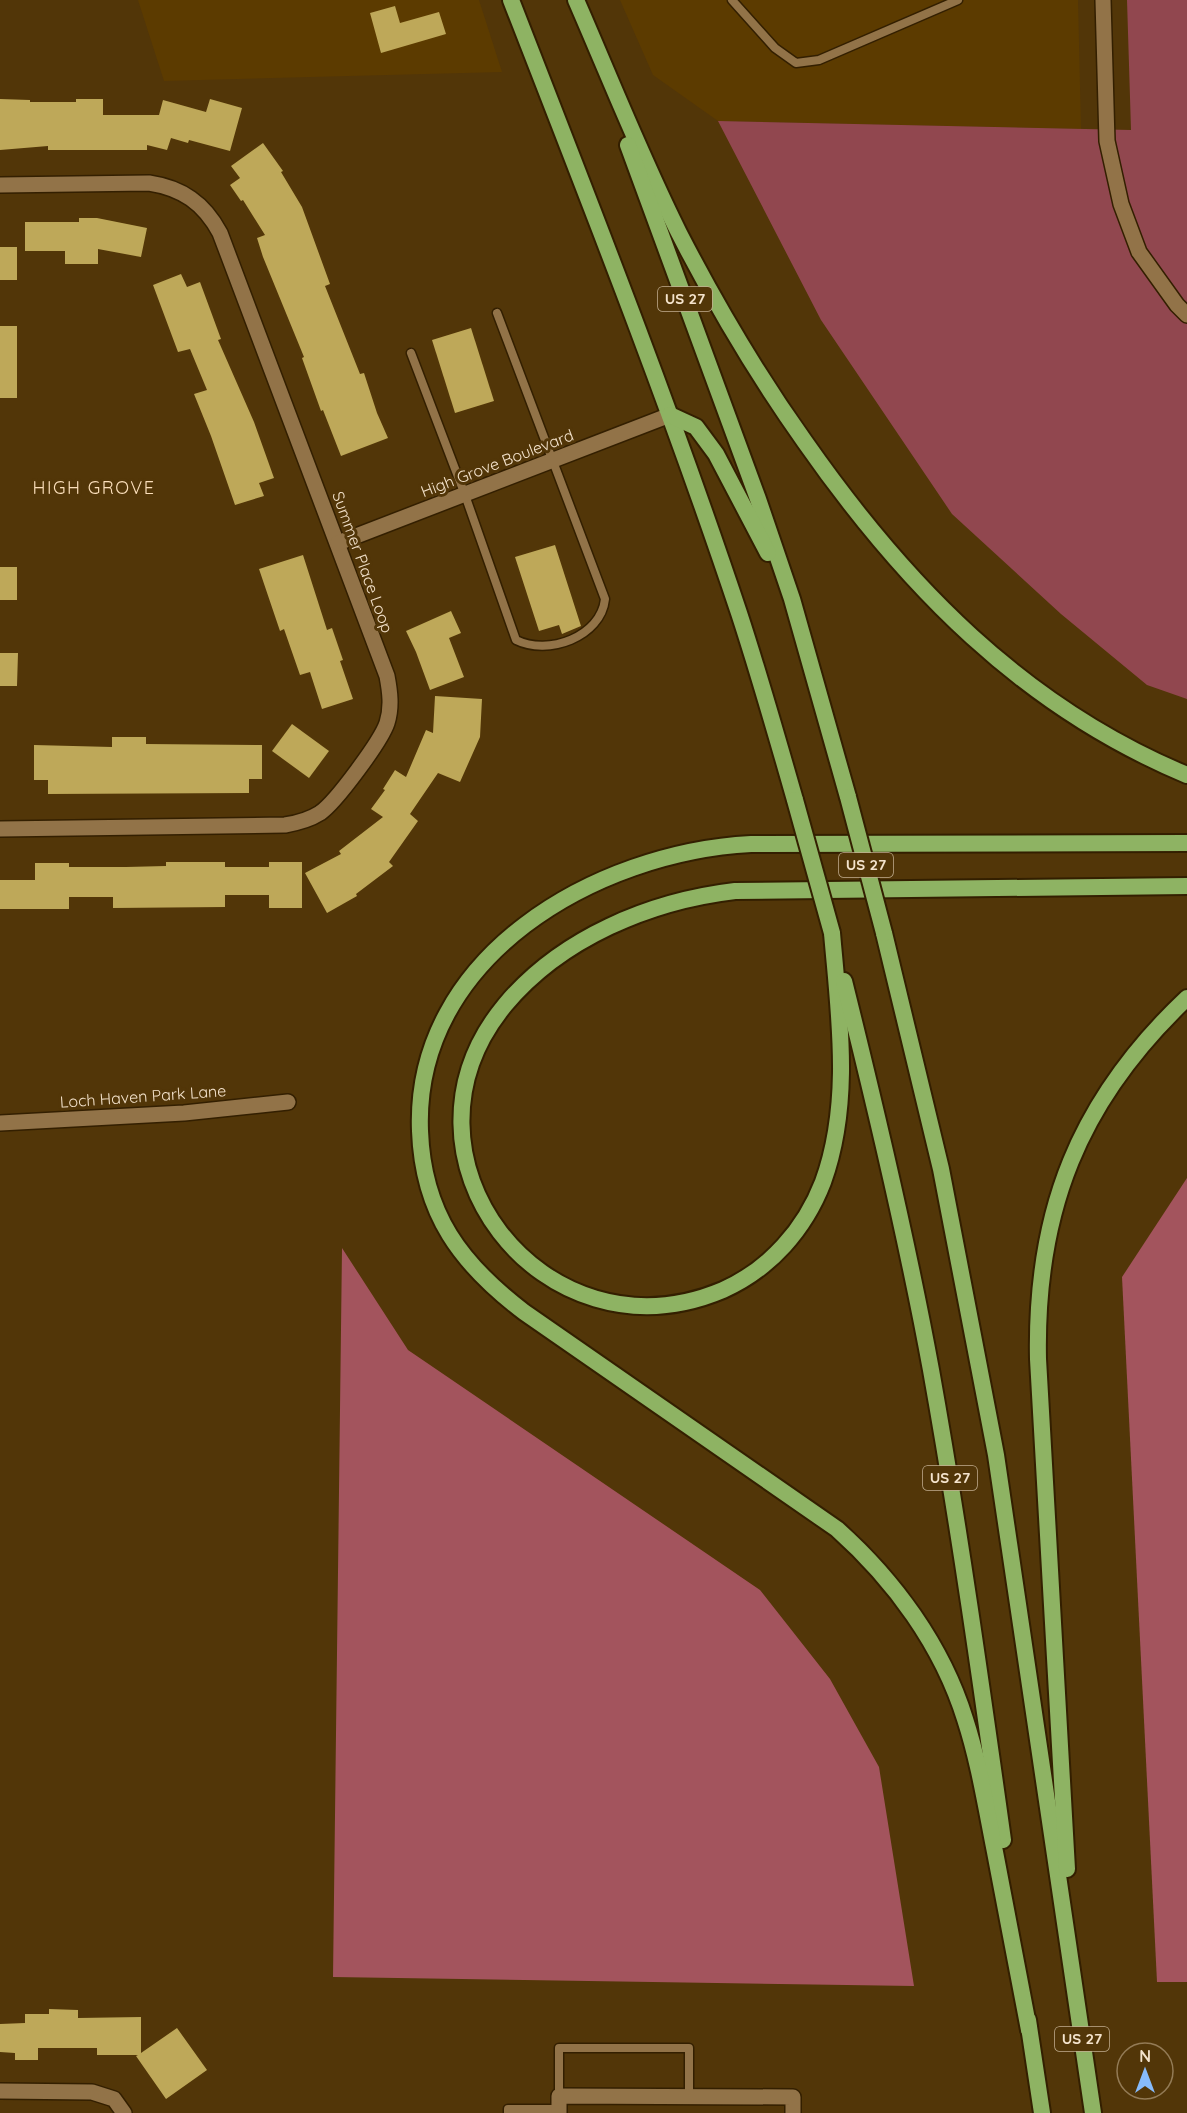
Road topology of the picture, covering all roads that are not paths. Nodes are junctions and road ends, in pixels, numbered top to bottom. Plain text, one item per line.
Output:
1 (511, 0) edge
2 (575, 0) edge
3 (732, 0) edge
4 (958, 0) edge
5 (1103, 0) edge
6 (0, 185) edge
7 (497, 313) dead end
8 (1187, 315) edge
9 (411, 353) dead end
10 (670, 415) junction
11 (553, 460) junction
12 (465, 495) junction
13 (338, 543) junction
14 (792, 599) junction
15 (1187, 775) edge
16 (0, 829) edge
17 (1187, 843) edge
18 (1187, 886) edge
19 (832, 933) junction
20 (1187, 998) edge
21 (288, 1102) dead end
22 (0, 1123) edge
23 (1072, 1965) junction
24 (1029, 2030) junction
25 (0, 2091) edge
26 (689, 2097) junction
27 (559, 2106) edge
28 (124, 2113) edge
29 (508, 2113) edge
30 (793, 2113) edge
31 (1042, 2113) edge
32 (1093, 2113) edge

1 - 10 highway, US 27
2 - 14 highway, US 27
2 - 15 highway
3 - 4 lane
5 - 8 street
6 - 13 street, Summer Place Loop
7 - 11 lane
9 - 12 lane
10 - 11 street, High Grove Boulevard
10 - 14 highway
10 - 19 highway, US 27, bridge
11 - 12 street, High Grove Boulevard
11 - 12 lane
12 - 13 street, High Grove Boulevard
13 - 16 street, Summer Place Loop
14 - 23 highway, US 27, bridge
17 - 24 highway
18 - 19 highway
19 - 24 highway, US 27
20 - 23 highway
21 - 22 street, Loch Haven Park Lane
23 - 32 highway, US 27
24 - 31 highway, US 27
25 - 28 street
26 - 27 street
26 - 27 lane
26 - 30 street
27 - 29 lane

